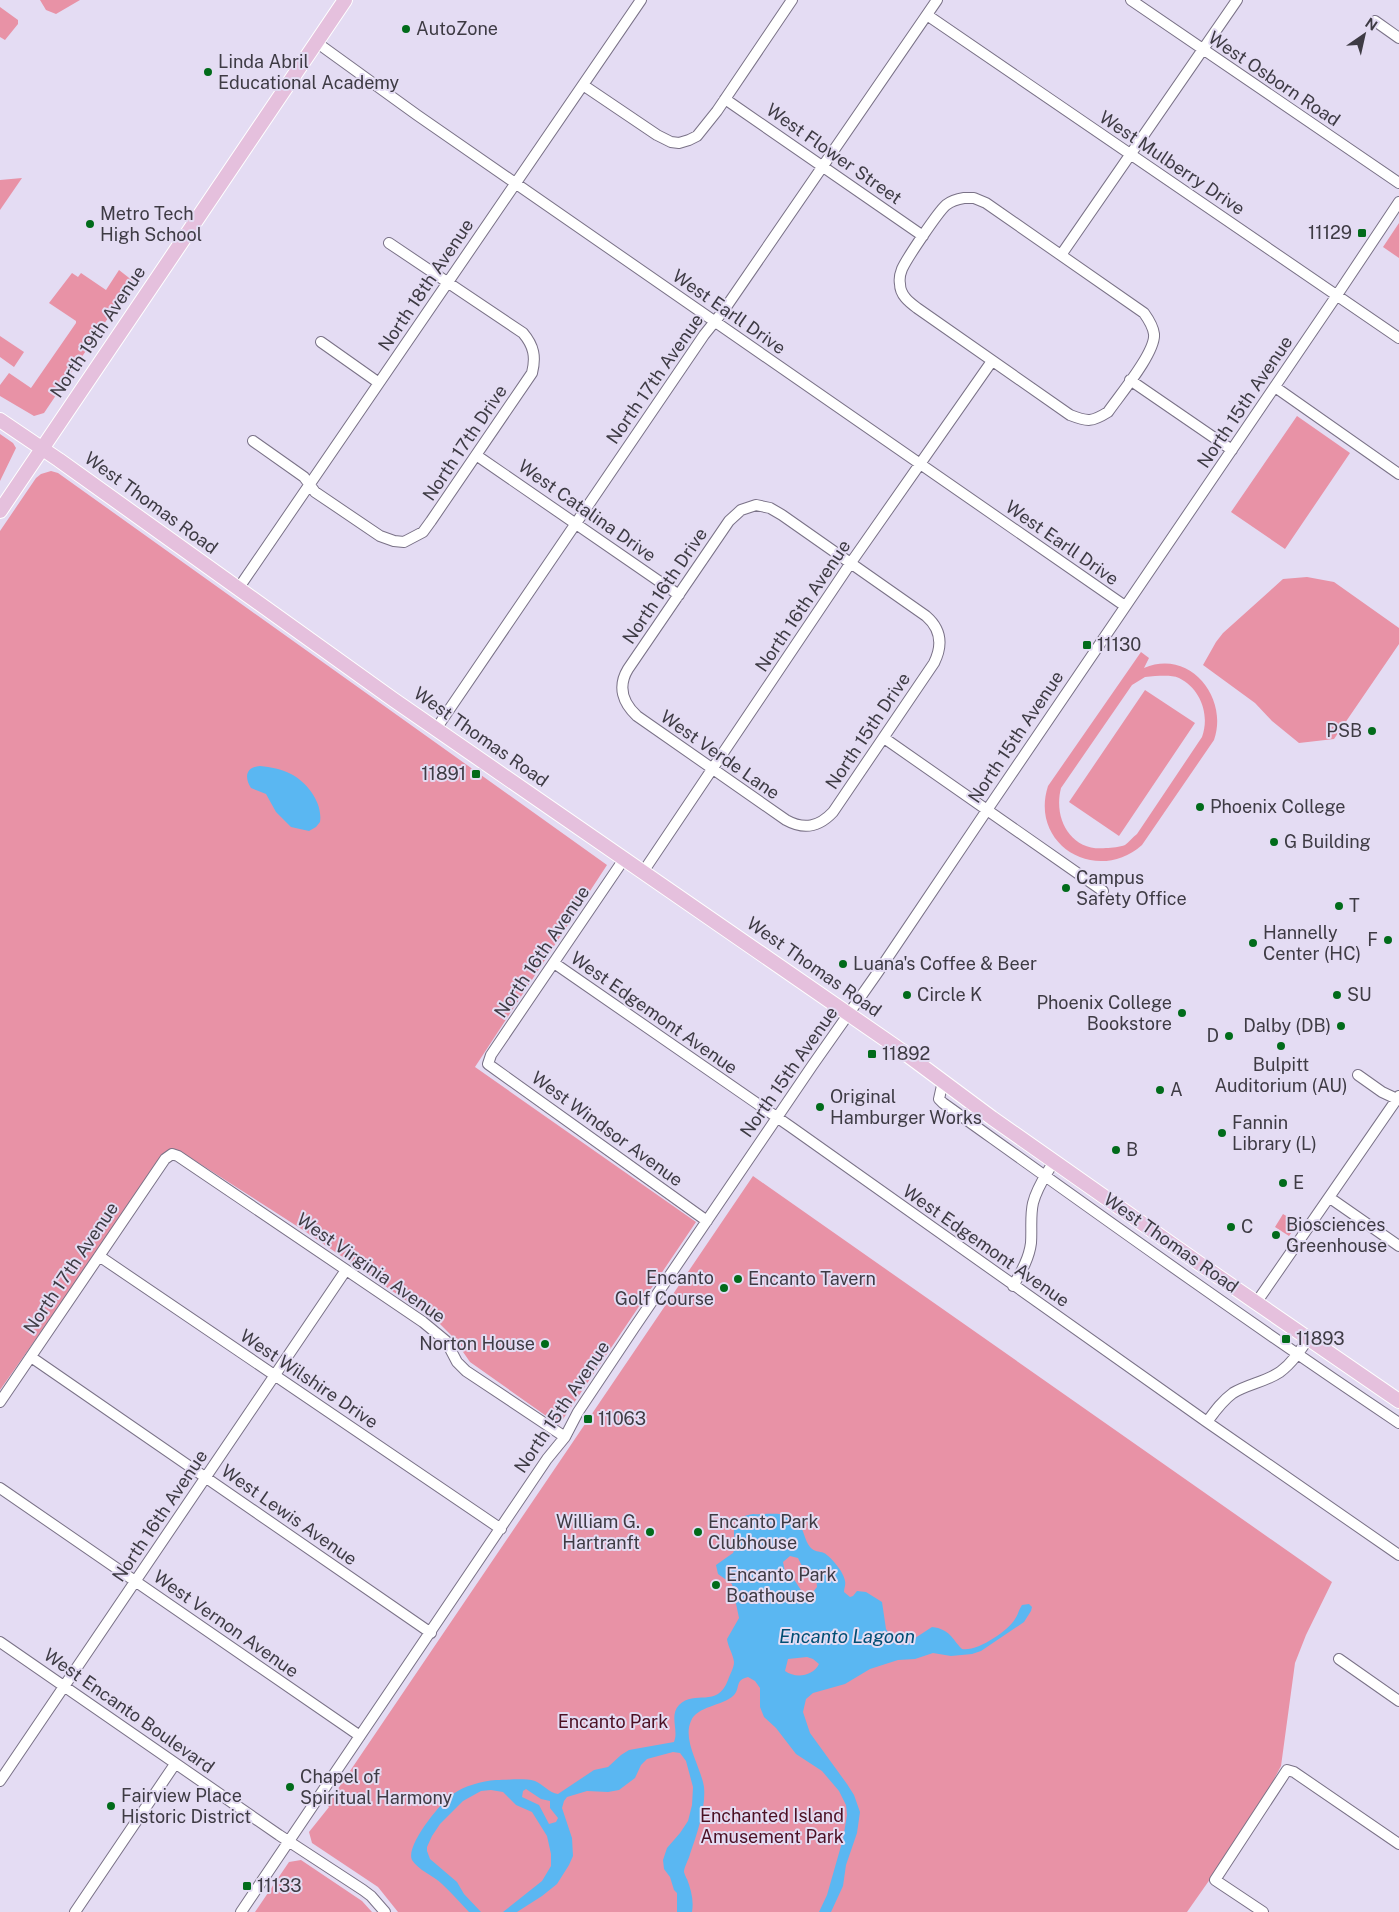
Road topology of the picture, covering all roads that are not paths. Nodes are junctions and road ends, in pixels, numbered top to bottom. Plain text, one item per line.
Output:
1 (345, 0) edge
2 (641, 0) edge
3 (792, 0) edge
4 (937, 0) edge
5 (1131, 0) edge
6 (1237, 0) edge
7 (927, 15) junction
8 (1374, 21) dead end
9 (1399, 38) edge
10 (316, 42) junction
11 (1203, 50) junction
12 (583, 85) junction
13 (725, 100) junction
14 (1131, 154) junction
15 (822, 166) junction
16 (516, 183) junction
17 (1399, 183) edge
18 (1399, 202) edge
19 (923, 236) junction
20 (388, 243) dead end
21 (1061, 256) junction
22 (447, 283) junction
23 (1337, 296) junction
24 (715, 322) junction
25 (1399, 338) edge
26 (321, 342) dead end
27 (992, 361) junction
28 (1130, 380) junction
29 (379, 383) junction
30 (1275, 387) junction
31 (0, 420) edge
32 (253, 441) dead end
33 (42, 448) junction
34 (1232, 450) junction
35 (476, 455) junction
36 (920, 464) junction
37 (1399, 474) edge
38 (309, 484) junction
39 (0, 510) edge
40 (576, 523) junction
41 (850, 564) junction
42 (238, 589) junction
43 (679, 595) junction
44 (1125, 606) junction
45 (624, 698) joint
46 (436, 729) junction
47 (884, 738) junction
48 (712, 769) junction
49 (986, 810) junction
50 (806, 826) joint
51 (624, 859) junction
52 (643, 872) junction
53 (1103, 891) dead end
54 (554, 963) junction
55 (849, 1014) junction
56 (488, 1064) joint
57 (1358, 1075) dead end
58 (943, 1081) junction
59 (1398, 1098) edge
60 (777, 1118) junction
61 (172, 1154) joint
62 (1054, 1161) junction
63 (1045, 1176) junction
64 (1330, 1198) junction
65 (707, 1221) junction
66 (1399, 1246) edge
67 (99, 1256) junction
68 (346, 1270) junction
69 (1013, 1286) junction
70 (1256, 1303) junction
71 (1308, 1339) junction
72 (1297, 1354) junction
73 (31, 1357) junction
74 (275, 1375) junction
75 (1399, 1401) edge
76 (0, 1402) edge
77 (1207, 1422) junction
78 (1399, 1423) edge
79 (565, 1437) junction
80 (206, 1477) junction
81 (0, 1488) edge
82 (500, 1529) junction
83 (1399, 1554) edge
84 (136, 1581) junction
85 (431, 1632) junction
86 (0, 1642) edge
87 (1339, 1659) dead end
88 (64, 1686) junction
89 (1399, 1701) edge
90 (360, 1736) junction
91 (175, 1764) junction
92 (0, 1781) edge
93 (288, 1841) junction
94 (1399, 1844) edge
95 (75, 1912) edge
96 (241, 1912) edge
97 (384, 1912) edge
98 (1263, 1912) edge

1 - 10 main road, North 19th Avenue
2 - 12 street, North 18th Avenue
3 - 13 street
4 - 7 street, North 17th Avenue
5 - 11 street, West Osborn Road
6 - 11 street
7 - 14 street, West Mulberry Drive
7 - 15 street, North 17th Avenue
8 - 9 street
10 - 16 street, West Earll Drive
10 - 33 main road, North 19th Avenue
11 - 14 street
11 - 17 street, West Osborn Road
12 - 13 street
12 - 16 street, North 18th Avenue
13 - 15 street, West Flower Street
14 - 21 street
14 - 23 street, West Mulberry Drive
15 - 19 street, West Flower Street
15 - 24 street, North 17th Avenue
16 - 22 street, North 18th Avenue
16 - 24 street, West Earll Drive
18 - 23 street, North 15th Avenue
19 - 21 street
19 - 27 street
20 - 22 street
21 - 28 street
22 - 29 street, North 18th Avenue
22 - 35 street, North 17th Drive
23 - 25 street, West Mulberry Drive
23 - 30 street, North 15th Avenue
24 - 36 street, West Earll Drive
24 - 40 street, North 17th Avenue
26 - 29 street
27 - 28 street
27 - 36 street, North 16th Avenue
28 - 34 street
29 - 38 street, North 18th Avenue
30 - 34 street, North 15th Avenue
30 - 37 street
31 - 33 main road, West Thomas Road
32 - 38 street
33 - 39 main road, North 19th Avenue
33 - 42 main road, West Thomas Road
34 - 44 street, North 15th Avenue
35 - 38 street, North 17th Drive
35 - 40 street, West Catalina Drive
36 - 41 street, North 16th Avenue
36 - 44 street, West Earll Drive
38 - 42 street, North 18th Avenue
40 - 43 street, West Catalina Drive
40 - 46 street, North 17th Avenue
41 - 43 street, North 16th Drive
41 - 47 street, North 15th Drive
41 - 48 street, North 16th Avenue
42 - 46 main road, West Thomas Road
43 - 45 street, North 16th Drive
44 - 49 street, North 15th Avenue
45 - 48 street, West Verde Lane
46 - 51 main road, West Thomas Road
47 - 49 street
47 - 50 street, North 15th Drive
48 - 50 street, West Verde Lane
48 - 52 street, North 16th Avenue
49 - 53 street
49 - 55 street, North 15th Avenue
51 - 52 main road, West Thomas Road
51 - 54 street, North 16th Avenue
52 - 55 main road, West Thomas Road
54 - 56 street, North 16th Avenue
54 - 60 street, West Edgemont Avenue
55 - 58 main road, West Thomas Road
55 - 60 street, North 15th Avenue
56 - 65 street, West Windsor Avenue
57 - 59 street
58 - 62 main road, West Thomas Road
58 - 63 street, West Thomas Road
59 - 64 street
60 - 65 street, North 15th Avenue
60 - 69 street, West Edgemont Avenue
61 - 67 street, North 17th Avenue
61 - 68 street, West Virginia Avenue
62 - 63 street
62 - 70 main road, West Thomas Road
63 - 69 street
63 - 72 street, West Thomas Road
64 - 66 street
64 - 70 street
65 - 79 street, North 15th Avenue
67 - 73 street, North 17th Avenue
67 - 74 street, West Wilshire Drive
68 - 74 street, North 16th Avenue
68 - 79 street, West Virginia Avenue
69 - 77 street, West Edgemont Avenue
70 - 71 main road, West Thomas Road
71 - 72 street
71 - 75 main road, West Thomas Road
72 - 77 street
72 - 78 street, West Thomas Road
73 - 76 street, North 17th Avenue
73 - 80 street, West Lewis Avenue
74 - 80 street, North 16th Avenue
74 - 82 street, West Wilshire Drive
77 - 83 street, West Edgemont Avenue
79 - 82 street, North 15th Avenue
80 - 84 street, North 16th Avenue
80 - 85 street, West Lewis Avenue
81 - 84 street, West Vernon Avenue
82 - 85 street, North 15th Avenue
84 - 88 street, North 16th Avenue
84 - 90 street, West Vernon Avenue
85 - 90 street, North 15th Avenue
86 - 88 street, West Encanto Boulevard
87 - 89 street
88 - 91 street, West Encanto Boulevard
88 - 92 street, North 16th Avenue
90 - 93 street, North 15th Avenue
91 - 93 street, West Encanto Boulevard
91 - 95 street
93 - 96 street, North 15th Avenue
93 - 97 street, West Encanto Boulevard
94 - 98 street

